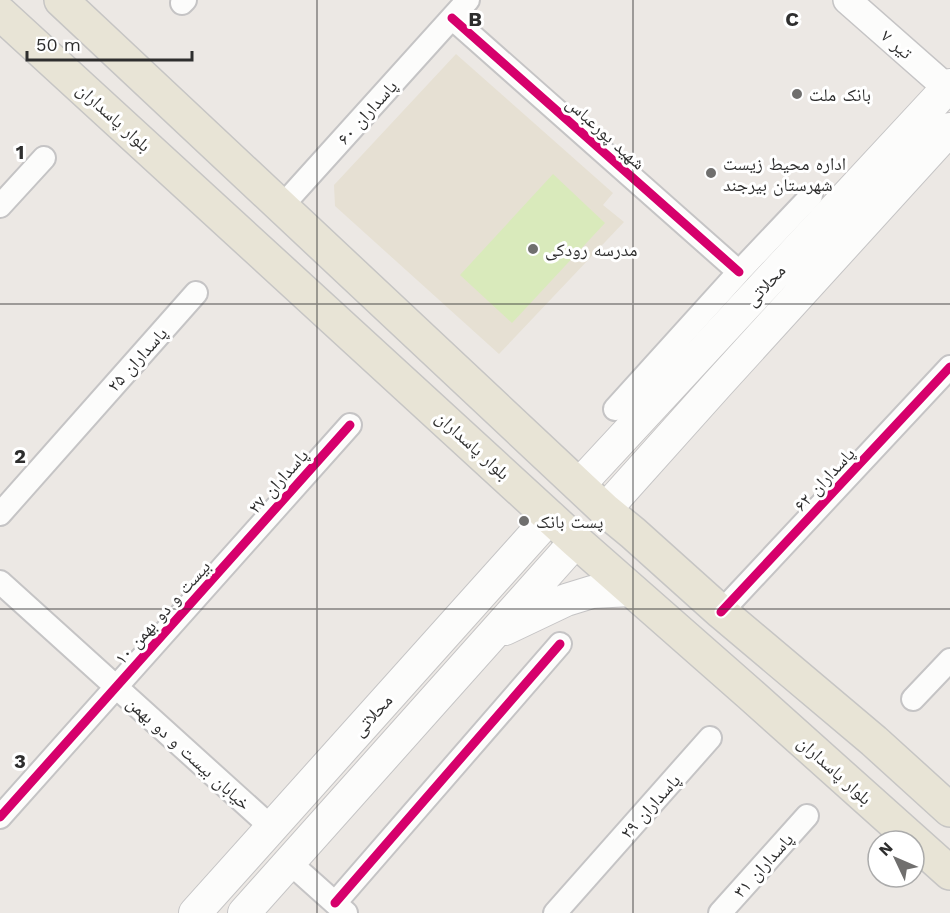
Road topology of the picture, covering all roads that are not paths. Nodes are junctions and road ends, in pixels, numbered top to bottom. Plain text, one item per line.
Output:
1 (61, 0) edge
2 (468, 0) edge
3 (847, 0) edge
4 (0, 13) edge
5 (452, 18) junction
6 (948, 87) edge
7 (950, 129) edge
8 (44, 158) dead end
9 (811, 196) dead end
10 (0, 206) edge
11 (282, 206) junction
12 (739, 272) junction
13 (196, 293) dead end
14 (950, 368) edge
15 (615, 409) dead end
16 (350, 425) dead end
17 (579, 485) junction
18 (605, 510) junction
19 (0, 514) edge
20 (550, 517) junction
21 (576, 541) junction
22 (232, 558) joint
23 (0, 582) edge
24 (632, 590) junction
25 (721, 612) junction
26 (493, 634) junction
27 (560, 645) dead end
28 (950, 660) edge
29 (116, 687) junction
30 (913, 699) dead end
31 (710, 738) dead end
32 (950, 810) edge
33 (0, 816) edge
34 (807, 816) dead end
35 (271, 827) junction
36 (289, 862) junction
37 (950, 873) edge
38 (341, 908) edge
39 (195, 913) edge
40 (244, 913) edge
41 (555, 913) edge
42 (720, 913) edge

1 - 11 main road
2 - 5 street, پاسداران ۶۰
3 - 6 street, ۷ تیر
4 - 20 main road, بلوار پاسداران
5 - 11 street, پاسداران ۶۰
5 - 12 street, شهید پورعباس
6 - 17 main road, محلاتی
7 - 18 main road, محلاتی
8 - 10 street
9 - 12 street
11 - 17 main road
12 - 15 street
13 - 19 street, پاسداران ۲۵
14 - 25 street, پاسداران ۶۲
16 - 22 street, پاسداران ۲۷
17 - 18 main road
17 - 20 main road
18 - 21 main road
18 - 25 main road
20 - 21 main road, بلوار پاسداران
20 - 35 main road, محلاتی
21 - 24 main road, بلوار پاسداران
21 - 26 main road, محلاتی
22 - 29 street, بیست و دو بهمن ۱۰
23 - 29 street, خیابان بیست و دو بهمن
24 - 26 main road
24 - 37 main road, بلوار پاسداران
25 - 32 main road
26 - 36 main road, محلاتی
27 - 38 street
28 - 30 street
29 - 33 street, بیست و دو بهمن ۱۰
29 - 35 street, خیابان بیست و دو بهمن
31 - 41 street, پاسداران ۲۹
34 - 42 street, پاسداران ۳۱
35 - 39 main road, محلاتی
36 - 38 street
36 - 40 main road, محلاتی

